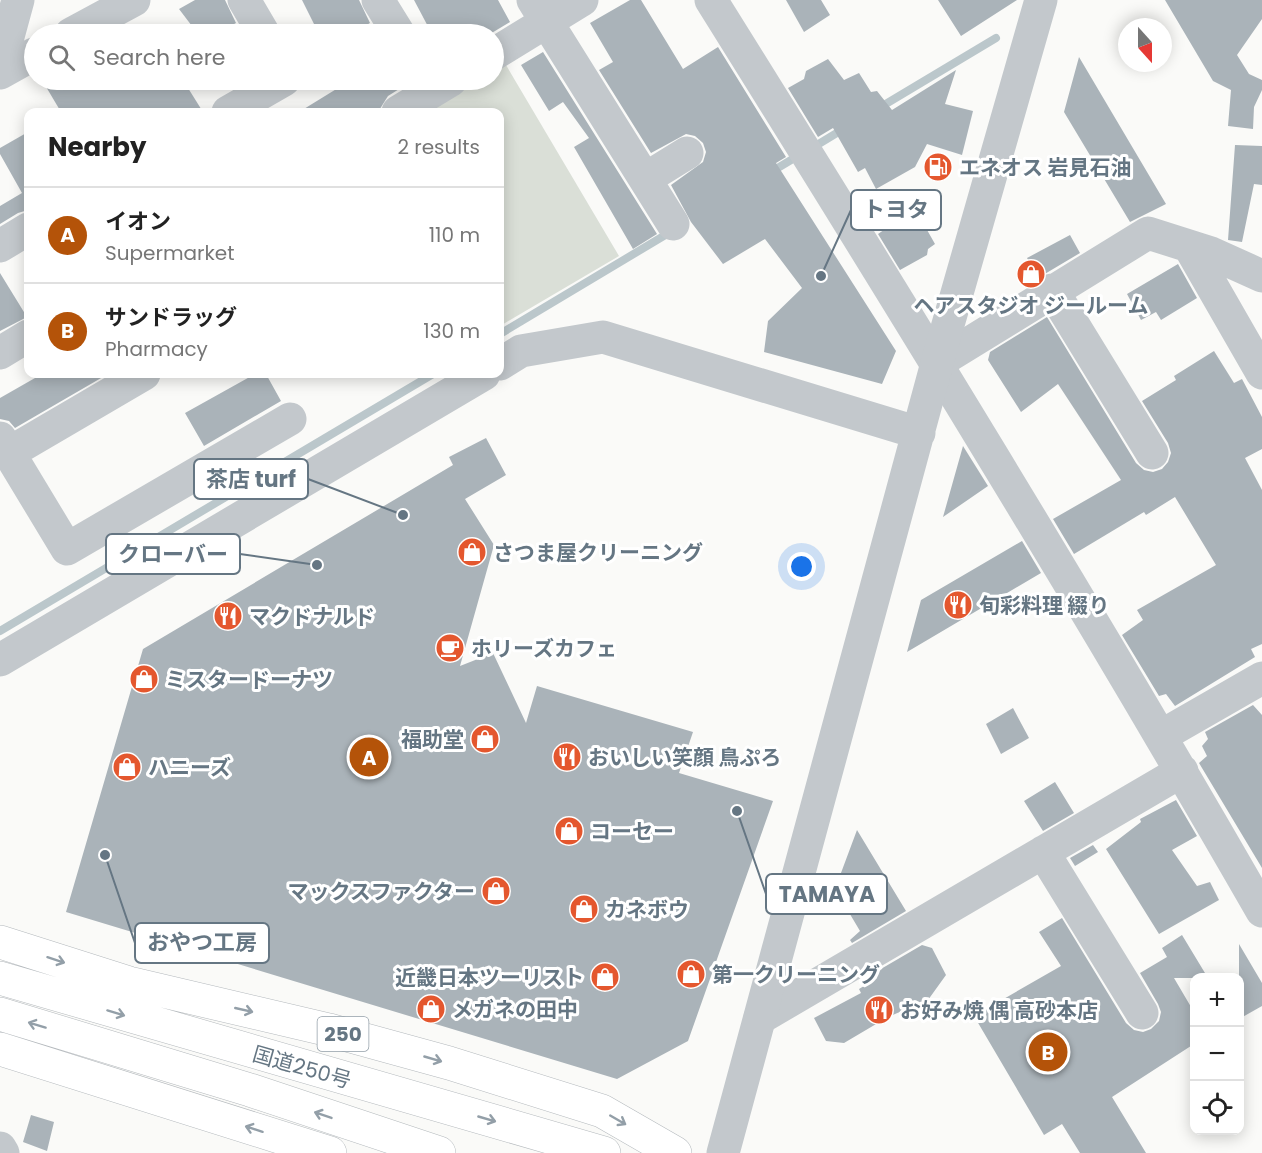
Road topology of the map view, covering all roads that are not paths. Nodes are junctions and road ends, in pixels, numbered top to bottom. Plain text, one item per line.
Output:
1 (18, 0) edge
2 (134, 0) edge
3 (244, 0) edge
4 (378, 0) edge
5 (582, 0) edge
6 (711, 0) edge
7 (1041, 0) edge
8 (540, 10) edge
9 (90, 24) edge
10 (258, 24) edge
11 (393, 24) edge
12 (504, 44) edge
13 (24, 60) edge
14 (0, 66) edge
15 (0, 73) edge
16 (266, 90) edge
17 (428, 90) edge
18 (235, 108) edge
19 (403, 108) edge
20 (687, 153) dead end
21 (645, 179) junction
22 (673, 224) dead end
23 (24, 231) edge
24 (0, 246) edge
25 (1189, 246) junction
26 (1262, 276) edge
27 (1052, 290) junction
28 (24, 338) edge
29 (0, 353) edge
30 (504, 362) edge
31 (938, 363) junction
32 (1262, 373) edge
33 (136, 378) edge
34 (477, 378) edge
35 (290, 419) dead end
36 (919, 433) junction
37 (5, 446) edge
38 (1152, 453) dead end
39 (0, 660) edge
40 (1262, 678) edge
41 (1161, 736) junction
42 (1182, 771) junction
43 (1044, 852) junction
44 (1262, 910) edge
45 (0, 942) edge
46 (0, 978) edge
47 (1142, 1013) dead end
48 (0, 1014) edge
49 (760, 1018) junction
50 (0, 1049) edge
51 (0, 1148) edge
52 (3, 1153) edge
53 (330, 1153) edge
54 (439, 1153) edge
55 (604, 1153) edge
56 (675, 1153) edge
57 (723, 1153) edge

1 - 14 street
2 - 9 street
3 - 10 street
4 - 11 street
5 - 8 street
6 - 31 street
7 - 31 street
8 - 12 street
8 - 21 street
13 - 15 street
16 - 18 street
17 - 19 street
20 - 21 street
21 - 22 street
23 - 24 street
25 - 26 street
25 - 27 street
25 - 32 street
27 - 31 street
27 - 38 street
28 - 29 street
30 - 36 street
31 - 36 street
31 - 41 street
33 - 37 street
34 - 39 street
35 - 37 street
36 - 49 street
40 - 41 street
41 - 42 street
42 - 43 street
42 - 44 street
43 - 47 street
43 - 49 street
45 -> 56 highway, 250
46 -> 55 highway, 国道250号 / 250
54 -> 48 highway, 国道250号
49 - 57 street
53 -> 50 highway
51 - 52 street

